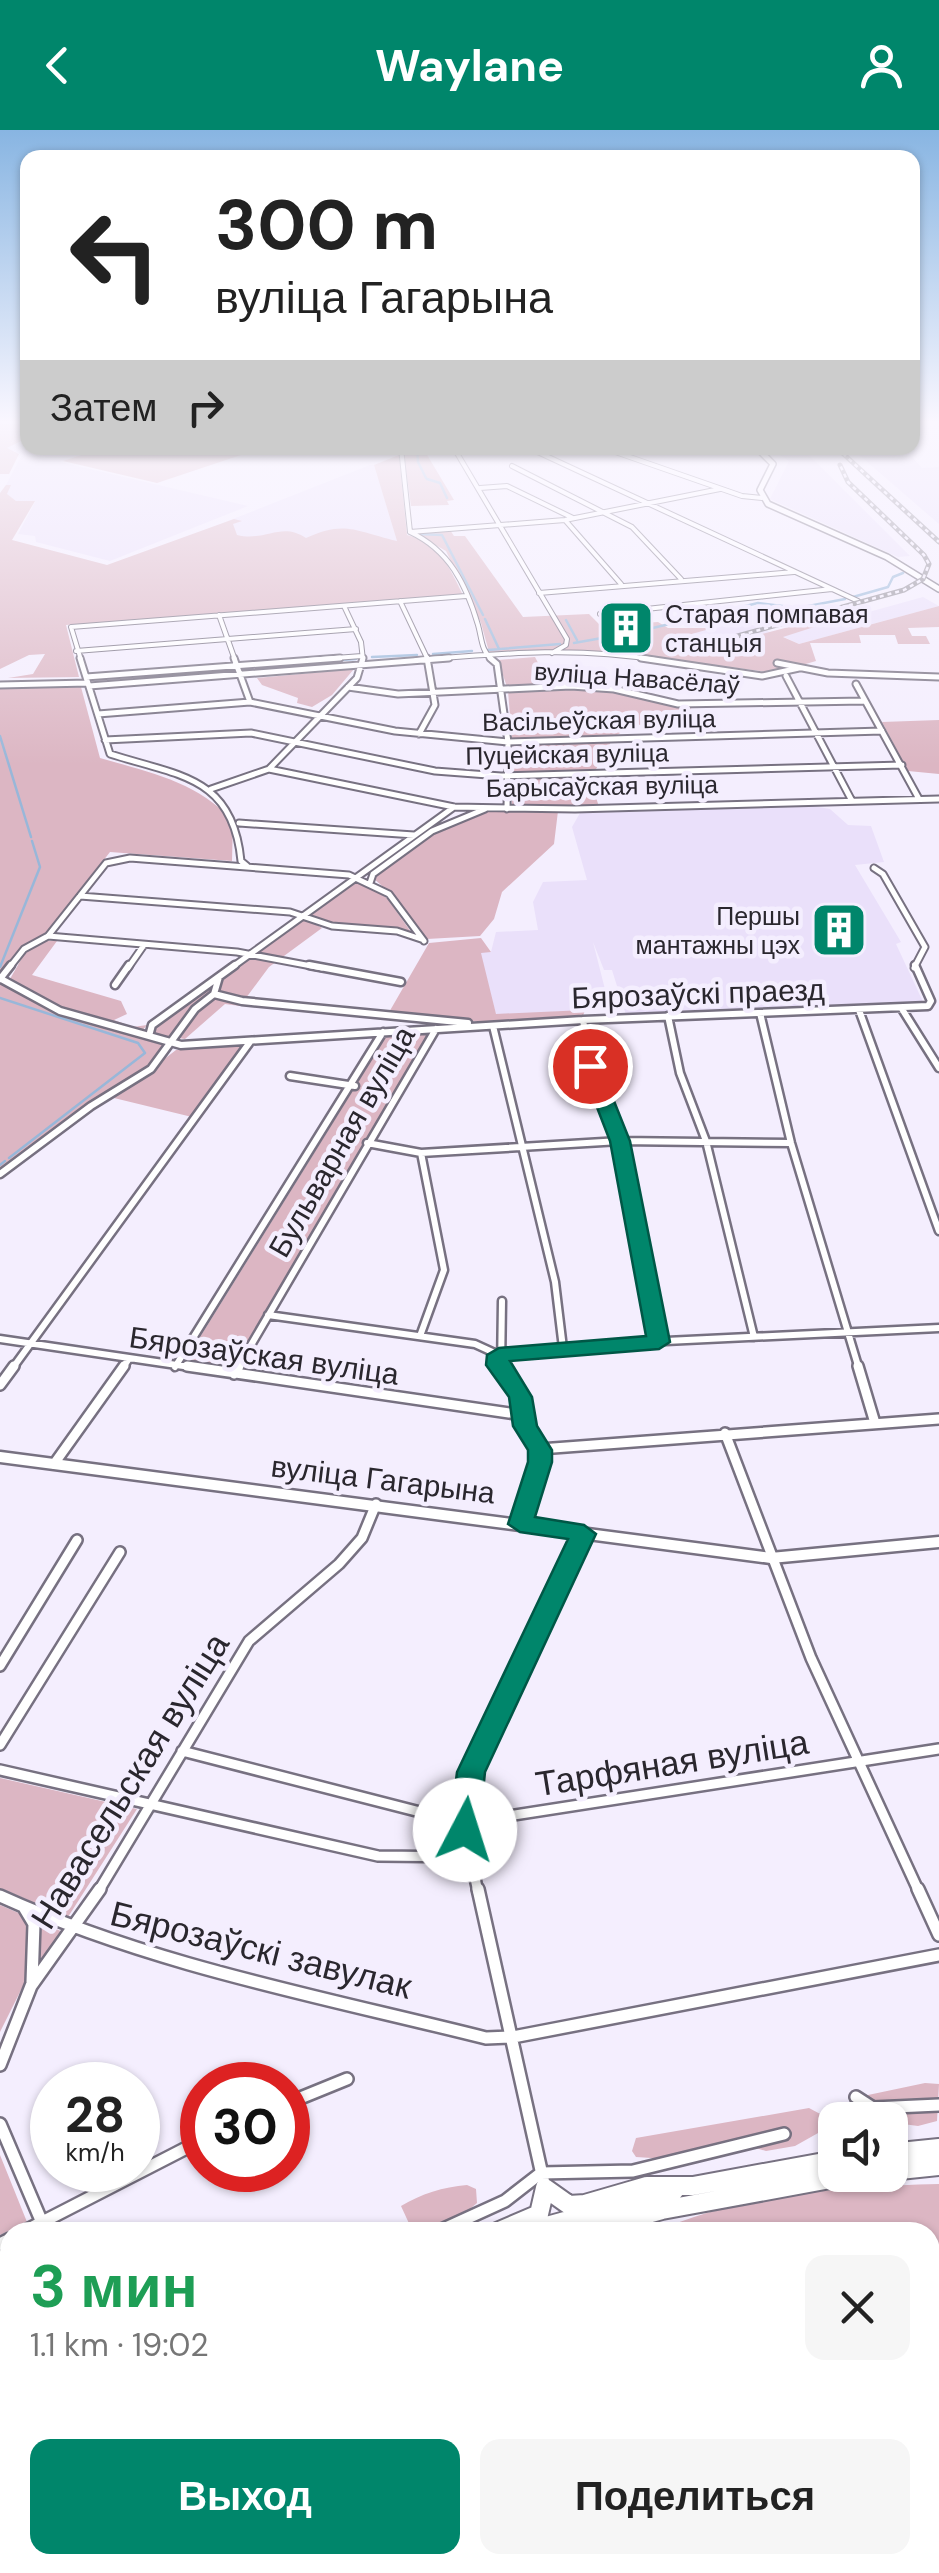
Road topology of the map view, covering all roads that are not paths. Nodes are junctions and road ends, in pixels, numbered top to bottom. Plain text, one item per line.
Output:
1 (421, 537) edge
2 (509, 537) edge
3 (580, 537) edge
4 (641, 537) edge
5 (720, 537) edge
6 (844, 537) edge
7 (794, 572) junction
8 (681, 579) junction
9 (622, 584) junction
10 (939, 589) edge
11 (832, 590) junction
12 (539, 593) junction
13 (466, 596) junction
14 (858, 601) dead end
15 (400, 602) junction
16 (344, 606) junction
17 (220, 614) junction
18 (600, 614) dead end
19 (356, 629) junction
20 (229, 639) junction
21 (76, 651) junction
22 (548, 654) junction
23 (362, 656) junction
24 (487, 657) junction
25 (430, 660) junction
26 (777, 663) dead end
27 (238, 664) junction
28 (365, 664) junction
29 (799, 668) junction
30 (242, 675) junction
31 (786, 676) junction
32 (939, 677) edge
33 (88, 682) junction
34 (856, 684) dead end
35 (0, 685) edge
36 (348, 687) junction
37 (504, 688) junction
38 (434, 694) junction
39 (864, 701) junction
40 (250, 702) junction
41 (800, 702) junction
42 (98, 714) junction
43 (319, 716) junction
44 (882, 731) junction
45 (816, 733) junction
46 (418, 734) junction
47 (105, 740) junction
48 (296, 742) junction
49 (508, 742) junction
50 (902, 764) junction
51 (836, 766) junction
52 (269, 770) junction
53 (508, 776) junction
54 (211, 788) junction
55 (939, 798) edge
56 (919, 799) junction
57 (852, 801) junction
58 (454, 806) junction
59 (488, 808) junction
60 (507, 809) junction
61 (239, 823) junction
62 (414, 835) junction
63 (244, 864) junction
64 (874, 868) dead end
65 (357, 877) junction
66 (370, 883) junction
67 (80, 896) junction
68 (304, 916) junction
69 (48, 936) junction
70 (144, 945) junction
71 (936, 946) dead end
72 (925, 947) junction
73 (248, 956) junction
74 (219, 977) junction
75 (1, 979) edge
76 (401, 982) dead end
77 (115, 985) dead end
78 (214, 994) junction
79 (236, 1000) junction
80 (204, 1003) junction
81 (902, 1009) junction
82 (859, 1010) junction
83 (760, 1013) junction
84 (668, 1016) junction
85 (583, 1020) junction
86 (492, 1026) junction
87 (436, 1029) junction
88 (383, 1032) junction
89 (149, 1036) junction
90 (250, 1042) junction
91 (172, 1044) junction
92 (939, 1068) edge
93 (290, 1076) dead end
94 (355, 1086) junction
95 (620, 1141) junction
96 (706, 1142) junction
97 (791, 1143) junction
98 (367, 1144) junction
99 (523, 1146) junction
100 (420, 1153) junction
101 (0, 1174) edge
102 (939, 1230) edge
103 (502, 1301) dead end
104 (268, 1315) junction
105 (939, 1328) edge
106 (846, 1332) junction
107 (420, 1336) junction
108 (754, 1337) junction
109 (0, 1339) edge
110 (28, 1342) junction
111 (659, 1342) junction
112 (563, 1348) junction
113 (499, 1355) junction
114 (128, 1360) junction
115 (175, 1367) junction
116 (234, 1374) junction
117 (0, 1385) edge
118 (522, 1415) junction
119 (939, 1419) edge
120 (875, 1423) junction
121 (725, 1433) junction
122 (540, 1450) junction
123 (0, 1457) edge
124 (54, 1464) junction
125 (376, 1504) junction
126 (520, 1524) junction
127 (584, 1534) junction
128 (78, 1540) dead end
129 (939, 1542) edge
130 (120, 1552) dead end
131 (771, 1558) junction
132 (0, 1666) edge
133 (0, 1745) edge
134 (939, 1749) edge
135 (182, 1752) junction
136 (857, 1762) junction
137 (0, 1770) edge
138 (151, 1803) junction
139 (463, 1822) junction
140 (472, 1857) junction
141 (0, 1896) edge
142 (13, 1900) junction
143 (73, 1929) junction
144 (939, 1935) edge
145 (939, 1955) edge
146 (31, 1986) junction
147 (513, 2037) junction
148 (0, 2065) edge
149 (347, 2079) dead end
150 (310, 2094) edge
151 (856, 2097) dead end
152 (939, 2105) edge
153 (0, 2124) edge
154 (784, 2134) dead end
155 (180, 2152) edge
156 (938, 2152) edge
157 (908, 2153) edge
158 (818, 2163) edge
159 (908, 2163) edge
160 (543, 2181) junction
161 (818, 2181) edge
162 (692, 2186) junction
163 (41, 2222) edge
164 (55, 2222) edge
165 (462, 2222) edge
166 (520, 2222) edge
167 (561, 2222) edge
168 (618, 2222) edge

1 - 13 street
2 - 12 street
3 - 9 street
4 - 8 street
5 - 7 street
6 - 10 main road
7 - 8 street
7 - 11 street
8 - 9 street
9 - 12 street
11 - 14 street
11 - 18 street
12 - 22 street
13 - 15 street
13 - 24 street
15 - 16 street
15 - 25 street
16 - 17 street
16 - 19 street
17 - 20 street
17 - 21 street
19 - 20 street
19 - 23 street
20 - 21 street
20 - 27 street
21 - 33 street
22 - 24 street
22 - 31 street
23 - 27 street
23 - 28 street
24 - 25 street
24 - 37 street
25 - 28 street
25 - 38 street
26 - 29 street
27 - 30 street
27 - 33 street
28 - 30 street
28 - 36 street
29 - 31 street
29 - 32 street
30 - 33 street
30 - 40 street
31 - 41 street
33 - 35 street
33 - 42 street
34 - 39 street
36 - 38 street, вуліца Навасёлаў
36 - 43 street
37 - 38 street, вуліца Навасёлаў
37 - 41 street, вуліца Навасёлаў
37 - 49 street
38 - 46 street
39 - 41 street, вуліца Навасёлаў
39 - 44 street
40 - 42 street, Васільеўская вуліца
40 - 43 street, Васільеўская вуліца
41 - 45 street
42 - 47 street
43 - 46 street, Васільеўская вуліца
43 - 48 street
44 - 45 street, Васільеўская вуліца
44 - 50 street
45 - 49 street, Васільеўская вуліца
45 - 51 street
46 - 49 street, Васільеўская вуліца
47 - 48 street, Пуцейская вуліца
47 - 54 street
48 - 52 street
48 - 53 street, Пуцейская вуліца
49 - 53 street
50 - 51 street, Пуцейская вуліца
50 - 56 street
51 - 53 street, Пуцейская вуліца
51 - 57 street
52 - 54 street
52 - 58 street, Барысаўская вуліца
53 - 60 street
54 - 61 street
55 - 56 street, Барысаўская вуліца
56 - 57 street, Барысаўская вуліца
57 - 60 street, Барысаўская вуліца
58 - 59 street, Барысаўская вуліца
58 - 62 street
59 - 60 street, Барысаўская вуліца
59 - 66 street
61 - 62 street
61 - 63 street
62 - 65 street
63 - 65 street
63 - 67 street
64 - 72 street
65 - 66 street
65 - 68 street
66 - 68 street
67 - 68 street
67 - 69 street
68 - 73 street
69 - 70 street
69 - 75 street
70 - 73 street
70 - 77 street
71 - 72 street
72 - 81 street
73 - 74 street
73 - 76 street
74 - 78 street
74 - 89 street
75 - 89 street
78 - 79 street
78 - 80 street
79 - 80 street
79 - 86 street
80 - 91 street
81 - 82 street, Бярозаўскі праезд
81 - 92 street
82 - 83 street, Бярозаўскі праезд
82 - 102 street
83 - 84 street, Бярозаўскі праезд
83 - 97 street
84 - 85 street, Бярозаўскі праезд
84 - 96 street
85 - 86 street, Бярозаўскі праезд
85 - 95 street
86 - 87 street, Бярозаўскі праезд
86 - 99 street
87 - 88 street, Бульварная вуліца
87 - 98 street, Бульварная вуліца
88 - 90 street
88 - 94 street, Бульварная вуліца
89 - 91 street
90 - 91 street
90 - 110 street
91 - 101 street
93 - 94 street, Бульварная вуліца
94 - 115 street, Бульварная вуліца
95 - 96 street
95 - 99 street
95 - 111 street
96 - 97 street
96 - 108 street
97 - 106 street
98 - 100 street
98 - 104 street, Бульварная вуліца
99 - 100 street
99 - 112 street
100 - 107 street
103 - 113 street
104 - 107 street
104 - 116 street, Бульварная вуліца
105 - 106 street
106 - 108 street
106 - 120 street
107 - 113 street
108 - 111 street
109 - 110 street, Бярозаўская вуліца
110 - 114 street, Бярозаўская вуліца
110 - 117 street
111 - 112 street
112 - 113 street
113 - 118 street
114 - 115 street, Бярозаўская вуліца
114 - 124 street
115 - 116 street, Бярозаўская вуліца
116 - 118 street, Бярозаўская вуліца
118 - 122 street
119 - 120 street
120 - 121 street
121 - 122 street
121 - 131 street
122 - 126 street
123 - 124 street, вуліца Гагарына
124 - 125 street, вуліца Гагарына
125 - 126 street, вуліца Гагарына
125 - 135 street, Навасельская вуліца
126 - 127 street, вуліца Гагарына
127 - 131 street, вуліца Гагарына
127 - 139 street
128 - 132 street
129 - 131 street, вуліца Гагарына
130 - 133 street
131 - 136 street
134 - 136 street, Тарфяная вуліца
135 - 138 street, Навасельская вуліца
135 - 139 street, Тарфяная вуліца
136 - 139 street, Тарфяная вуліца
136 - 144 street
137 - 138 street
138 - 140 street
138 - 143 street, Навасельская вуліца
139 - 140 street
140 - 147 street
141 - 142 street, Бярозаўскі завулак
142 - 143 street, Бярозаўскі завулак
142 - 146 street
143 - 146 street, Навасельская вуліца
143 - 147 street, Бярозаўскі завулак
145 - 147 street, Бярозаўскі завулак
146 - 148 street, Навасельская вуліца
147 - 160 street
149 - 150 street
151 - 152 street
153 - 163 street
154 - 160 street
155 - 164 street
156 - 157 main road
156 - 159 main road
158 - 162 main road
160 - 162 main road
160 - 165 street
160 - 166 main road
161 - 168 main road
162 - 167 main road

